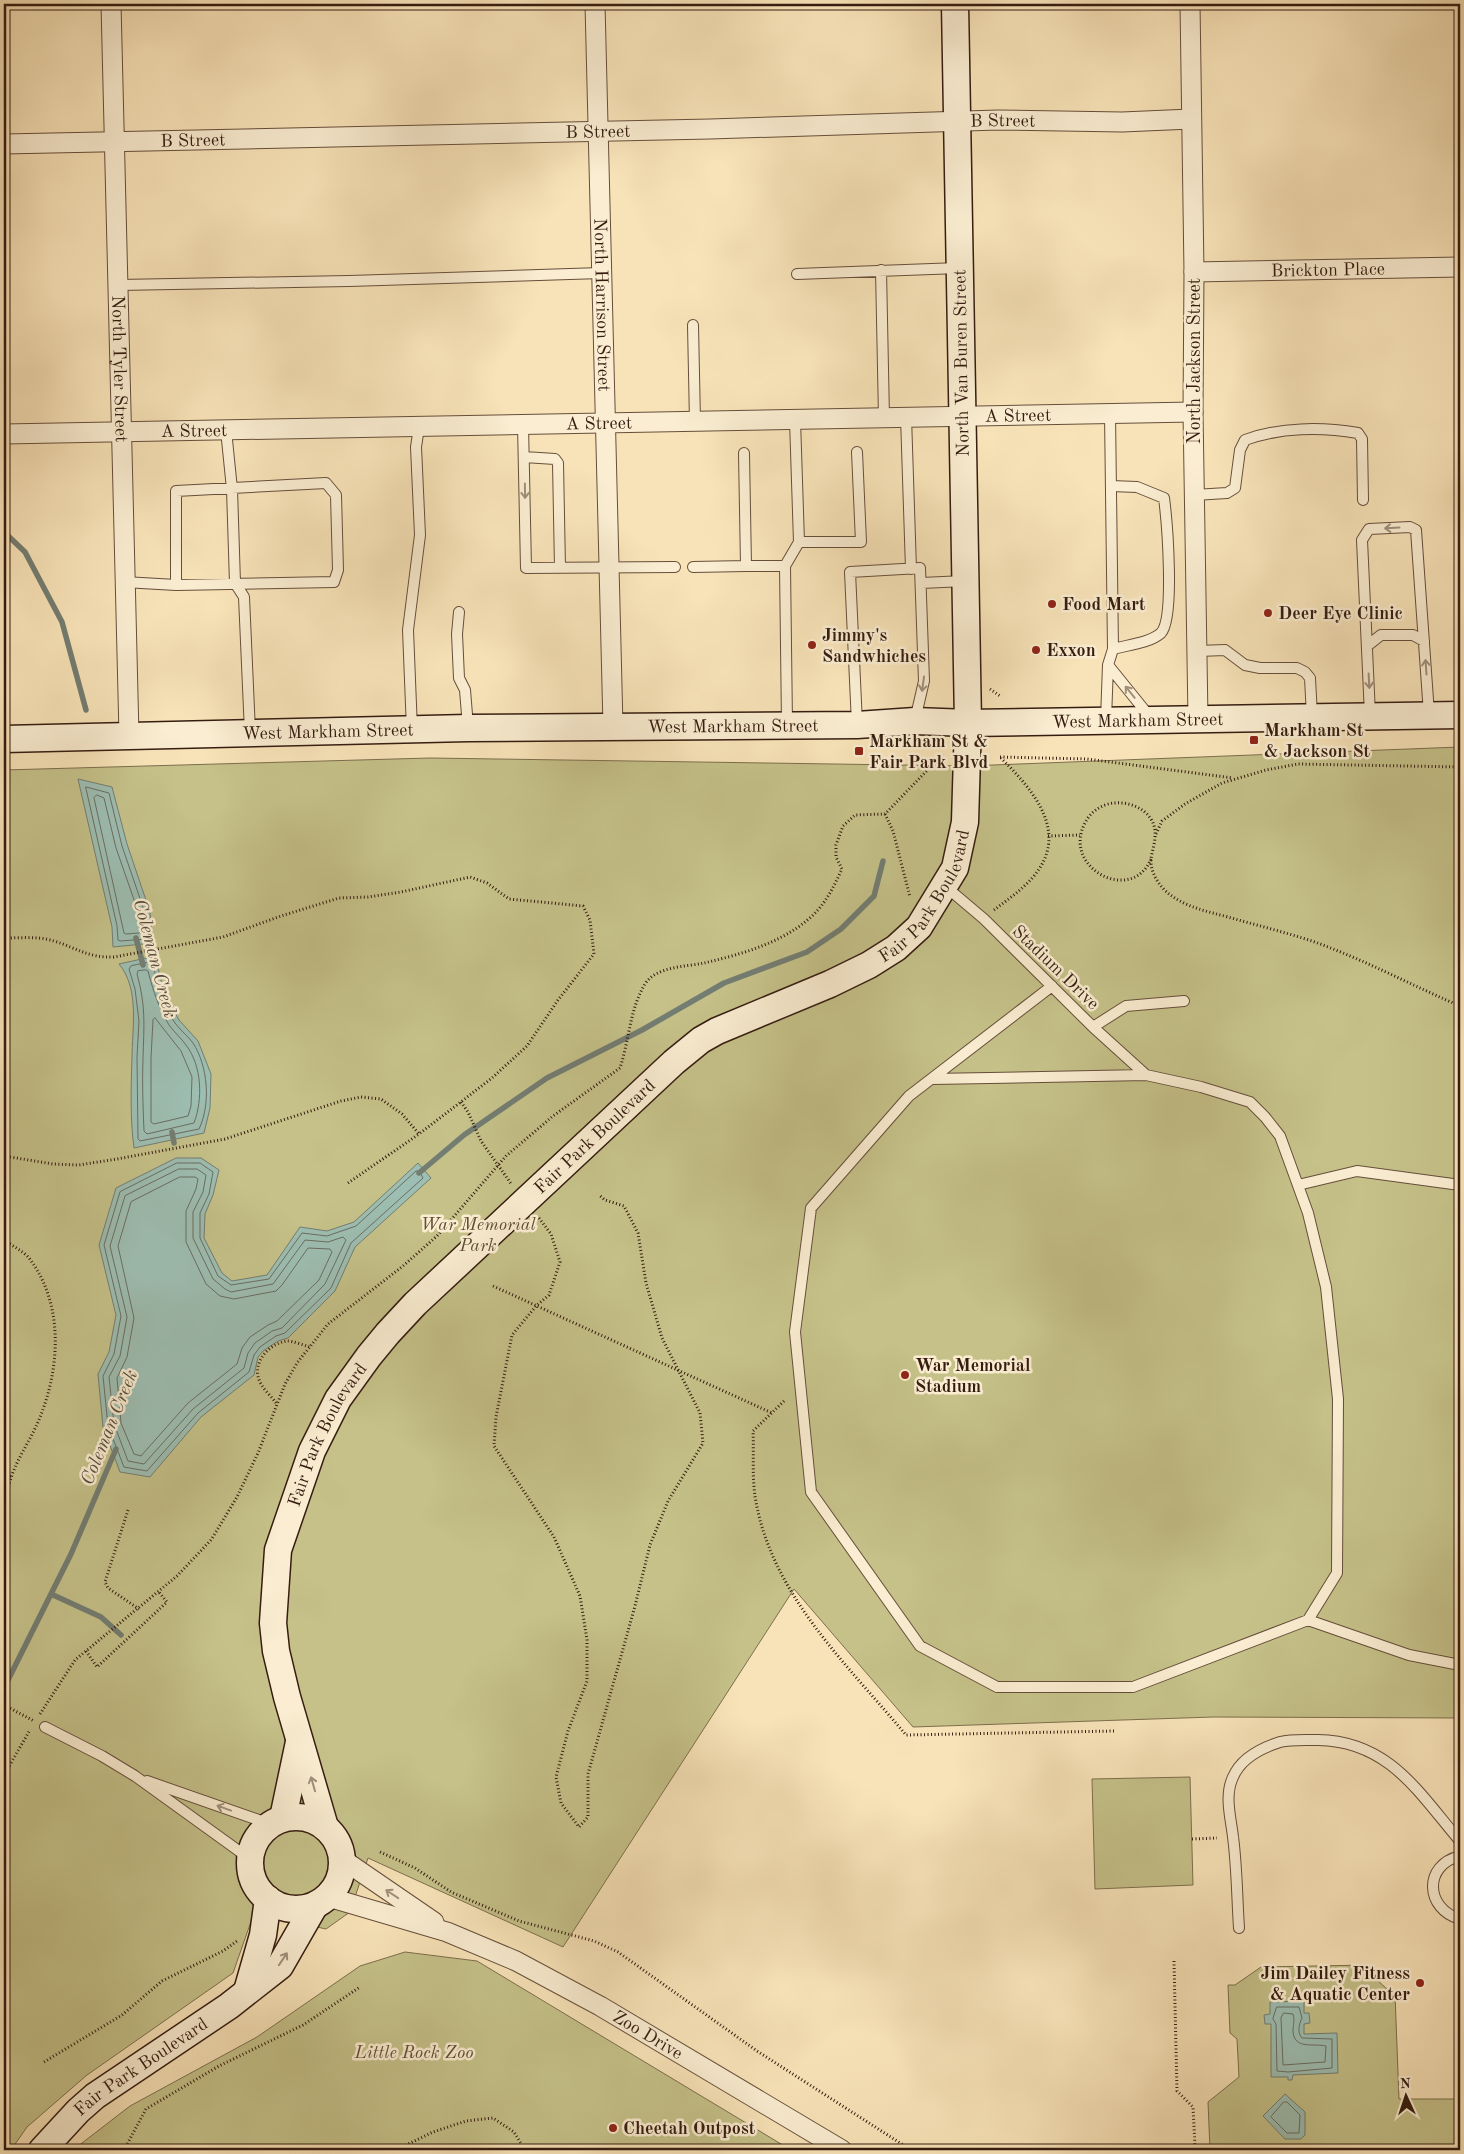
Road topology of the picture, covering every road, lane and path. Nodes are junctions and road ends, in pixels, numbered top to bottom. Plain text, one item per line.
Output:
1 (111, 4) edge
2 (595, 4) edge
3 (954, 4) edge
4 (1190, 4) edge
5 (1191, 118) junction
6 (956, 122) junction
7 (598, 131) junction
8 (114, 141) junction
9 (4, 144) edge
10 (1460, 267) edge
11 (960, 268) junction
12 (881, 270) junction
13 (1194, 272) junction
14 (601, 273) junction
15 (797, 274) dead end
16 (118, 286) junction
17 (693, 325) dead end
18 (1193, 412) junction
19 (1110, 413) junction
20 (962, 416) junction
21 (906, 417) junction
22 (884, 418) junction
23 (795, 420) junction
24 (695, 422) junction
25 (605, 424) junction
26 (523, 425) junction
27 (419, 427) junction
28 (226, 430) junction
29 (122, 432) junction
30 (4, 434) edge
31 (857, 452) dead end
32 (744, 453) dead end
33 (524, 457) junction
34 (1111, 486) junction
35 (232, 489) junction
36 (1194, 495) junction
37 (1363, 500) dead end
38 (799, 542) junction
39 (746, 566) junction
40 (785, 566) junction
41 (675, 567) dead end
42 (693, 567) dead end
43 (560, 568) junction
44 (608, 568) junction
45 (911, 569) junction
46 (965, 581) junction
47 (124, 582) junction
48 (235, 583) junction
49 (921, 583) junction
50 (176, 585) junction
51 (459, 612) dead end
52 (1424, 642) junction
53 (1367, 646) junction
54 (1113, 649) junction
55 (1198, 651) junction
56 (1108, 665) junction
57 (989, 689) dead end
58 (1000, 696) dead end
59 (1460, 715) edge
60 (1370, 716) junction
61 (1429, 716) junction
62 (1312, 717) junction
63 (1198, 718) junction
64 (1152, 719) junction
65 (1106, 720) junction
66 (915, 722) junction
67 (968, 722) junction
68 (787, 724) junction
69 (857, 725) junction
70 (613, 726) junction
71 (468, 728) junction
72 (412, 730) junction
73 (250, 732) junction
74 (129, 735) junction
75 (4, 739) edge
76 (943, 754) dead end
77 (1460, 767) edge
78 (1237, 778) junction
79 (885, 814) junction
80 (1080, 835) junction
81 (1156, 835) junction
82 (1048, 836) junction
83 (1151, 860) junction
84 (945, 886) junction
85 (911, 900) dead end
86 (994, 910) dead end
87 (4, 938) edge
88 (1052, 986) junction
89 (1184, 1001) dead end
90 (1460, 1006) edge
91 (1093, 1027) junction
92 (627, 1047) dead end
93 (1146, 1075) junction
94 (932, 1078) junction
95 (461, 1102) junction
96 (419, 1134) junction
97 (4, 1156) edge
98 (348, 1183) dead end
99 (1298, 1185) junction
100 (1460, 1185) edge
101 (514, 1187) dead end
102 (599, 1195) dead end
103 (536, 1214) dead end
104 (4, 1240) edge
105 (493, 1286) dead end
106 (537, 1304) junction
107 (310, 1347) dead end
108 (679, 1371) junction
109 (784, 1401) dead end
110 (276, 1403) dead end
111 (772, 1413) junction
112 (4, 1473) edge
113 (12, 1479) junction
114 (128, 1510) dead end
115 (4, 1531) edge
116 (158, 1591) dead end
117 (139, 1609) dead end
118 (1308, 1620) junction
119 (122, 1621) dead end
120 (86, 1651) junction
121 (1460, 1665) edge
122 (4, 1705) edge
123 (20, 1714) dead end
124 (45, 1727) dead end
125 (1114, 1731) dead end
126 (299, 1742) junction
127 (4, 1775) edge
128 (135, 1776) junction
129 (277, 1821) junction
130 (325, 1827) junction
131 (1217, 1838) dead end
132 (1192, 1839) dead end
133 (1460, 1841) edge
134 (380, 1852) dead end
135 (1460, 1856) edge
136 (250, 1859) junction
137 (342, 1859) junction
138 (268, 1899) junction
139 (321, 1901) junction
140 (1460, 1920) edge
141 (1239, 1928) dead end
142 (447, 1932) junction
143 (245, 1936) dead end
144 (1174, 1961) dead end
145 (360, 1987) dead end
146 (247, 1990) junction
147 (44, 2062) dead end
148 (643, 2146) dead end
149 (42, 2150) edge
150 (124, 2150) edge
151 (396, 2150) edge
152 (525, 2150) edge
153 (561, 2150) edge
154 (577, 2150) edge
155 (654, 2150) edge
156 (842, 2150) edge
157 (912, 2150) edge
158 (1190, 2150) edge

1 - 8 street, North Tyler Street
2 - 7 street, North Harrison Street
3 - 6 street, North Van Buren Street
4 - 5 street, North Jackson Street
5 - 6 street, B Street
5 - 13 street, North Jackson Street
6 - 7 street, B Street
6 - 11 street, North Van Buren Street
7 - 8 street, B Street
7 - 14 street, North Harrison Street
8 - 9 street, B Street
8 - 16 street, North Tyler Street
10 - 13 street, Brickton Place
11 - 12 lane
11 - 20 street, North Van Buren Street
12 - 15 lane
12 - 22 lane
13 - 18 street, North Jackson Street
14 - 16 lane
14 - 25 street, North Harrison Street
16 - 29 street, North Tyler Street
17 - 24 lane
18 - 19 street, A Street
18 - 36 street, North Jackson Street
19 - 20 street, A Street
19 - 34 lane
20 - 21 street, A Street
20 - 46 street, North Van Buren Street
21 - 22 street, A Street
21 - 45 lane
22 - 23 street, A Street
23 - 24 street, A Street
23 - 38 lane
24 - 25 street, A Street
25 - 26 street, A Street
25 - 44 street, North Harrison Street
26 - 27 street, A Street
26 - 33 lane
27 - 28 street, A Street
27 - 72 lane
28 - 29 street, A Street
28 - 35 lane
29 - 30 street, A Street
29 - 47 street, North Tyler Street
31 - 38 lane
32 - 39 lane
33 - 43 lane
33 -> 43 lane
34 - 54 lane
34 - 54 lane
35 - 48 lane
35 - 48 lane
35 - 50 lane
36 - 37 lane
36 - 55 street, North Jackson Street
38 - 40 lane
39 - 40 lane
39 - 42 lane
40 - 68 lane
41 - 44 lane
43 - 44 lane
44 - 70 street, North Harrison Street
45 - 49 lane
45 - 69 lane
46 - 49 lane
46 - 67 street, North Van Buren Street
47 - 50 lane
47 - 74 street, North Tyler Street
48 - 50 lane
48 - 73 lane
49 -> 66 lane
51 - 71 lane
52 - 53 lane
52 -> 53 lane
61 -> 52 lane
53 -> 60 lane
54 - 56 lane
55 - 62 lane
55 - 63 street, North Jackson Street
64 -> 56 lane
56 - 65 lane
57 - 58 path
59 - 61 street, West Markham Street
60 - 61 street, West Markham Street
60 - 62 street, West Markham Street
62 - 63 street, West Markham Street
63 - 64 street, West Markham Street
64 - 65 street, West Markham Street
65 - 67 street, West Markham Street
66 - 67 street, West Markham Street
66 - 69 street, West Markham Street
67 - 84 street, Fair Park Boulevard
68 - 69 street, West Markham Street
68 - 70 street, West Markham Street
70 - 71 street, West Markham Street
71 - 72 street, West Markham Street
72 - 73 street, West Markham Street
73 - 74 street, West Markham Street
74 - 75 street, West Markham Street
76 - 79 path
77 - 78 path
78 - 81 path
78 - 82 path
79 - 85 path
79 - 92 path
80 - 81 path
80 - 82 path
80 - 83 path
81 - 83 path
82 - 86 path
83 - 90 path
84 - 88 lane, Stadium Drive
84 - 126 street, Fair Park Boulevard
87 - 95 path
88 - 91 lane, Stadium Drive
88 - 94 lane
89 - 91 lane, Stadium Drive
91 - 93 lane
93 - 94 lane
93 - 99 lane
94 - 118 lane
95 - 96 path
95 - 101 path
96 - 97 path
96 - 98 path
99 - 100 lane
99 - 118 lane
102 - 108 path
103 - 106 path
104 - 113 path
105 - 106 path
106 - 108 path
106 - 108 path
107 - 110 path
108 - 111 path
109 - 111 path
111 - 125 path
112 - 113 path
113 - 115 path
114 - 117 path
116 - 120 path
118 - 121 lane
119 - 120 path
120 - 127 path
122 - 123 path
124 - 128 lane
126 - 129 street, Fair Park Boulevard
130 -> 126 street, Fair Park Boulevard
129 -> 128 lane
128 - 136 lane
129 - 130 street
129 - 136 street, Fair Park Boulevard
130 - 137 street, Fair Park Boulevard
131 - 132 path
133 - 141 lane
134 - 157 path
135 - 140 lane
136 - 138 street
137 - 139 street, Fair Park Boulevard
142 -> 137 street, Zoo Drive
138 - 139 street
138 - 146 street
139 - 142 street, Zoo Drive
146 -> 139 street, Fair Park Boulevard
142 - 156 street, Zoo Drive
143 - 147 path
144 - 158 path
145 - 150 path
146 - 149 street, Fair Park Boulevard
148 - 155 path
151 - 152 path
153 - 154 path

